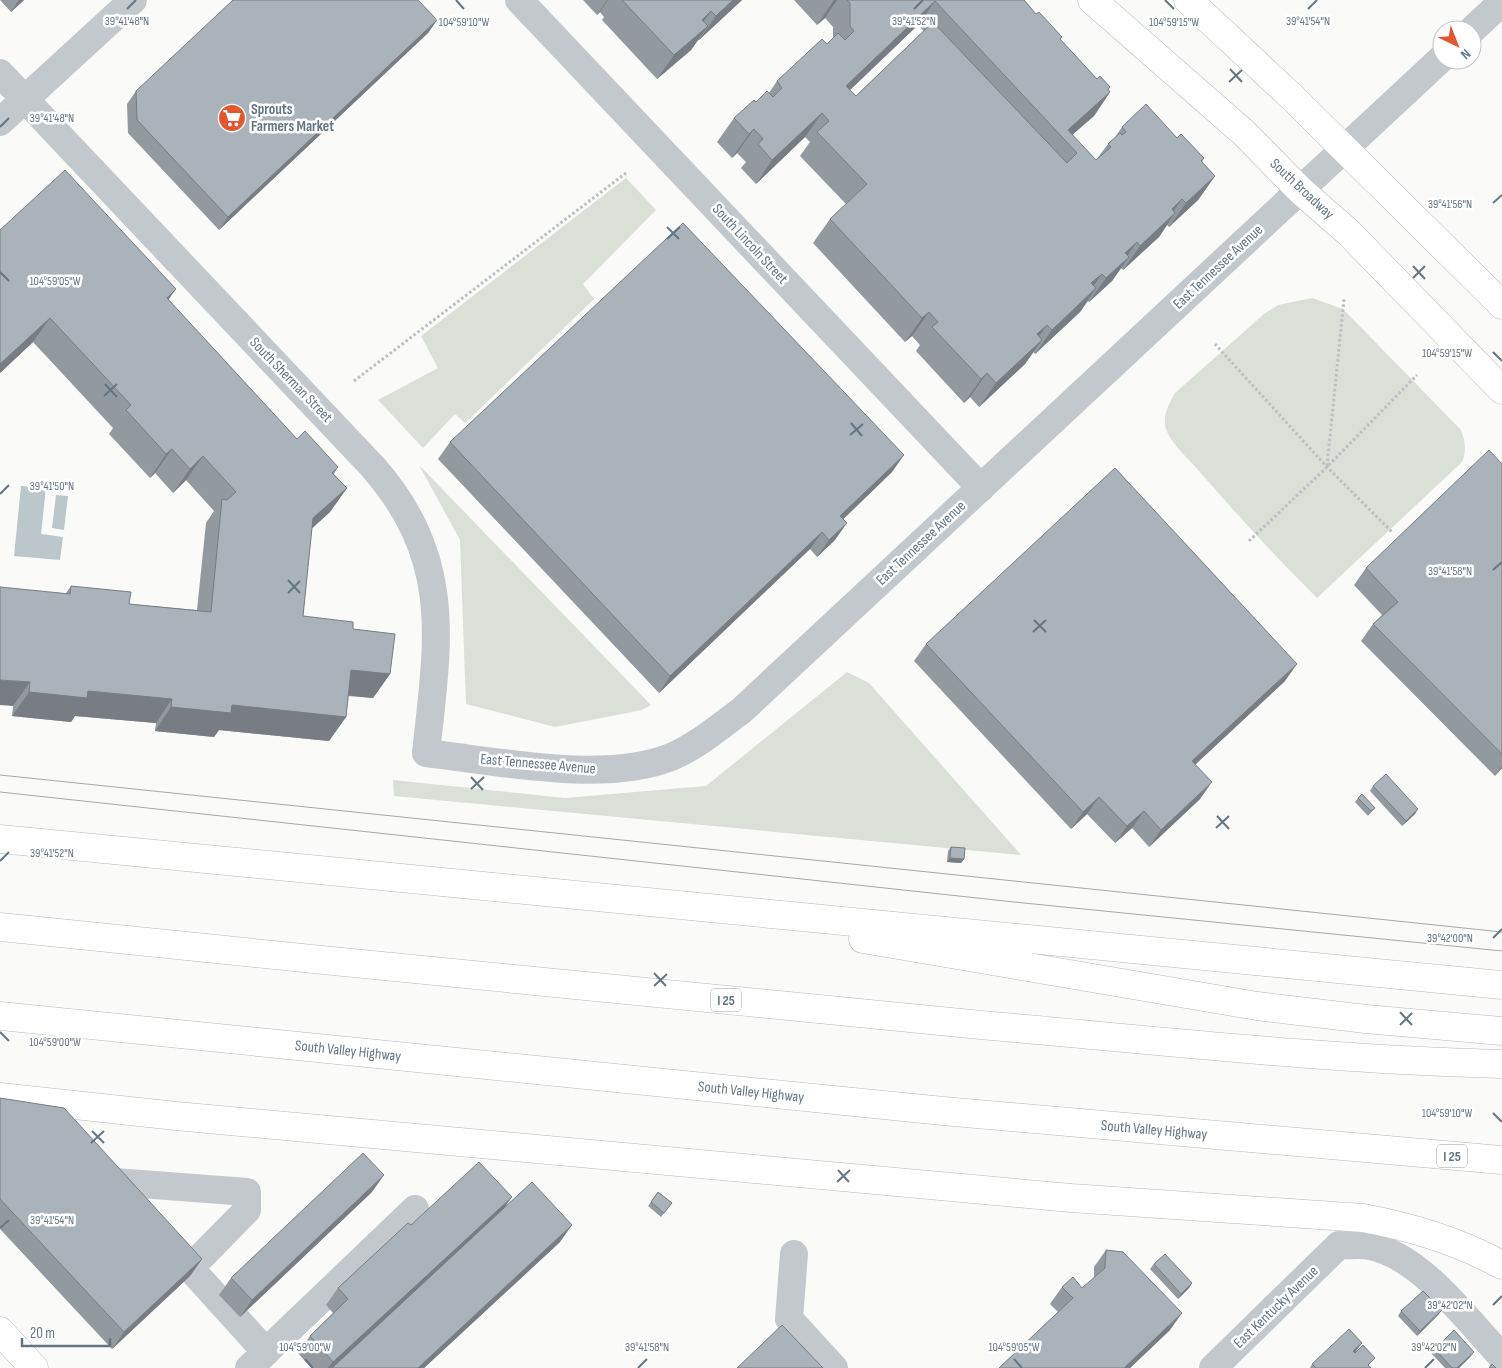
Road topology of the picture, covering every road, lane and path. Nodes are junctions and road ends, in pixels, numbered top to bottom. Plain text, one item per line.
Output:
1 (133, 0) edge
2 (519, 0) edge
3 (1092, 0) edge
4 (1188, 0) edge
5 (1502, 2) edge
6 (1482, 21) edge
7 (1432, 67) edge
8 (0, 74) edge
9 (24, 100) junction
10 (0, 122) edge
11 (1344, 150) junction
12 (626, 172) dead end
13 (1300, 190) junction
14 (1344, 299) dead end
15 (1502, 305) edge
16 (1215, 344) dead end
17 (1417, 376) dead end
18 (354, 380) dead end
19 (1502, 390) edge
20 (1327, 467) junction
21 (981, 488) junction
22 (1392, 532) dead end
23 (1249, 541) dead end
24 (426, 753) joint
25 (0, 839) edge
26 (590, 895) junction
27 (0, 927) edge
28 (1502, 985) edge
29 (0, 1016) edge
30 (1502, 1031) edge
31 (1502, 1064) edge
32 (0, 1097) edge
33 (1502, 1160) edge
34 (115, 1182) edge
35 (415, 1209) dead end
36 (794, 1254) dead end
37 (1502, 1265) edge
38 (0, 1331) edge
39 (1502, 1357) edge
40 (257, 1360) edge
41 (34, 1368) edge
42 (834, 1368) edge
43 (1213, 1368) edge

1 - 9 street
2 - 21 street, South Lincoln Street
3 - 13 main road, South Broadway
4 - 11 main road
5 - 6 street
7 - 11 street, East Tennessee Avenue
8 - 9 street, South Sherman Street
9 - 10 street
9 - 24 street, South Sherman Street
11 - 13 street, East Tennessee Avenue
11 - 15 main road
12 - 18 path
13 - 19 main road, South Broadway
13 - 21 street, East Tennessee Avenue
14 - 20 path
16 - 20 path
17 - 20 path
20 - 22 path
20 - 23 path
21 - 24 street, East Tennessee Avenue
25 - 26 main road
26 - 28 main road
26 - 30 main road
27 - 31 main road, I 25
29 - 33 main road, South Valley Highway / I 25
32 - 37 main road
34 - 40 street
35 - 40 street
36 - 42 street
38 - 41 main road
39 - 43 street, East Kentucky Avenue

